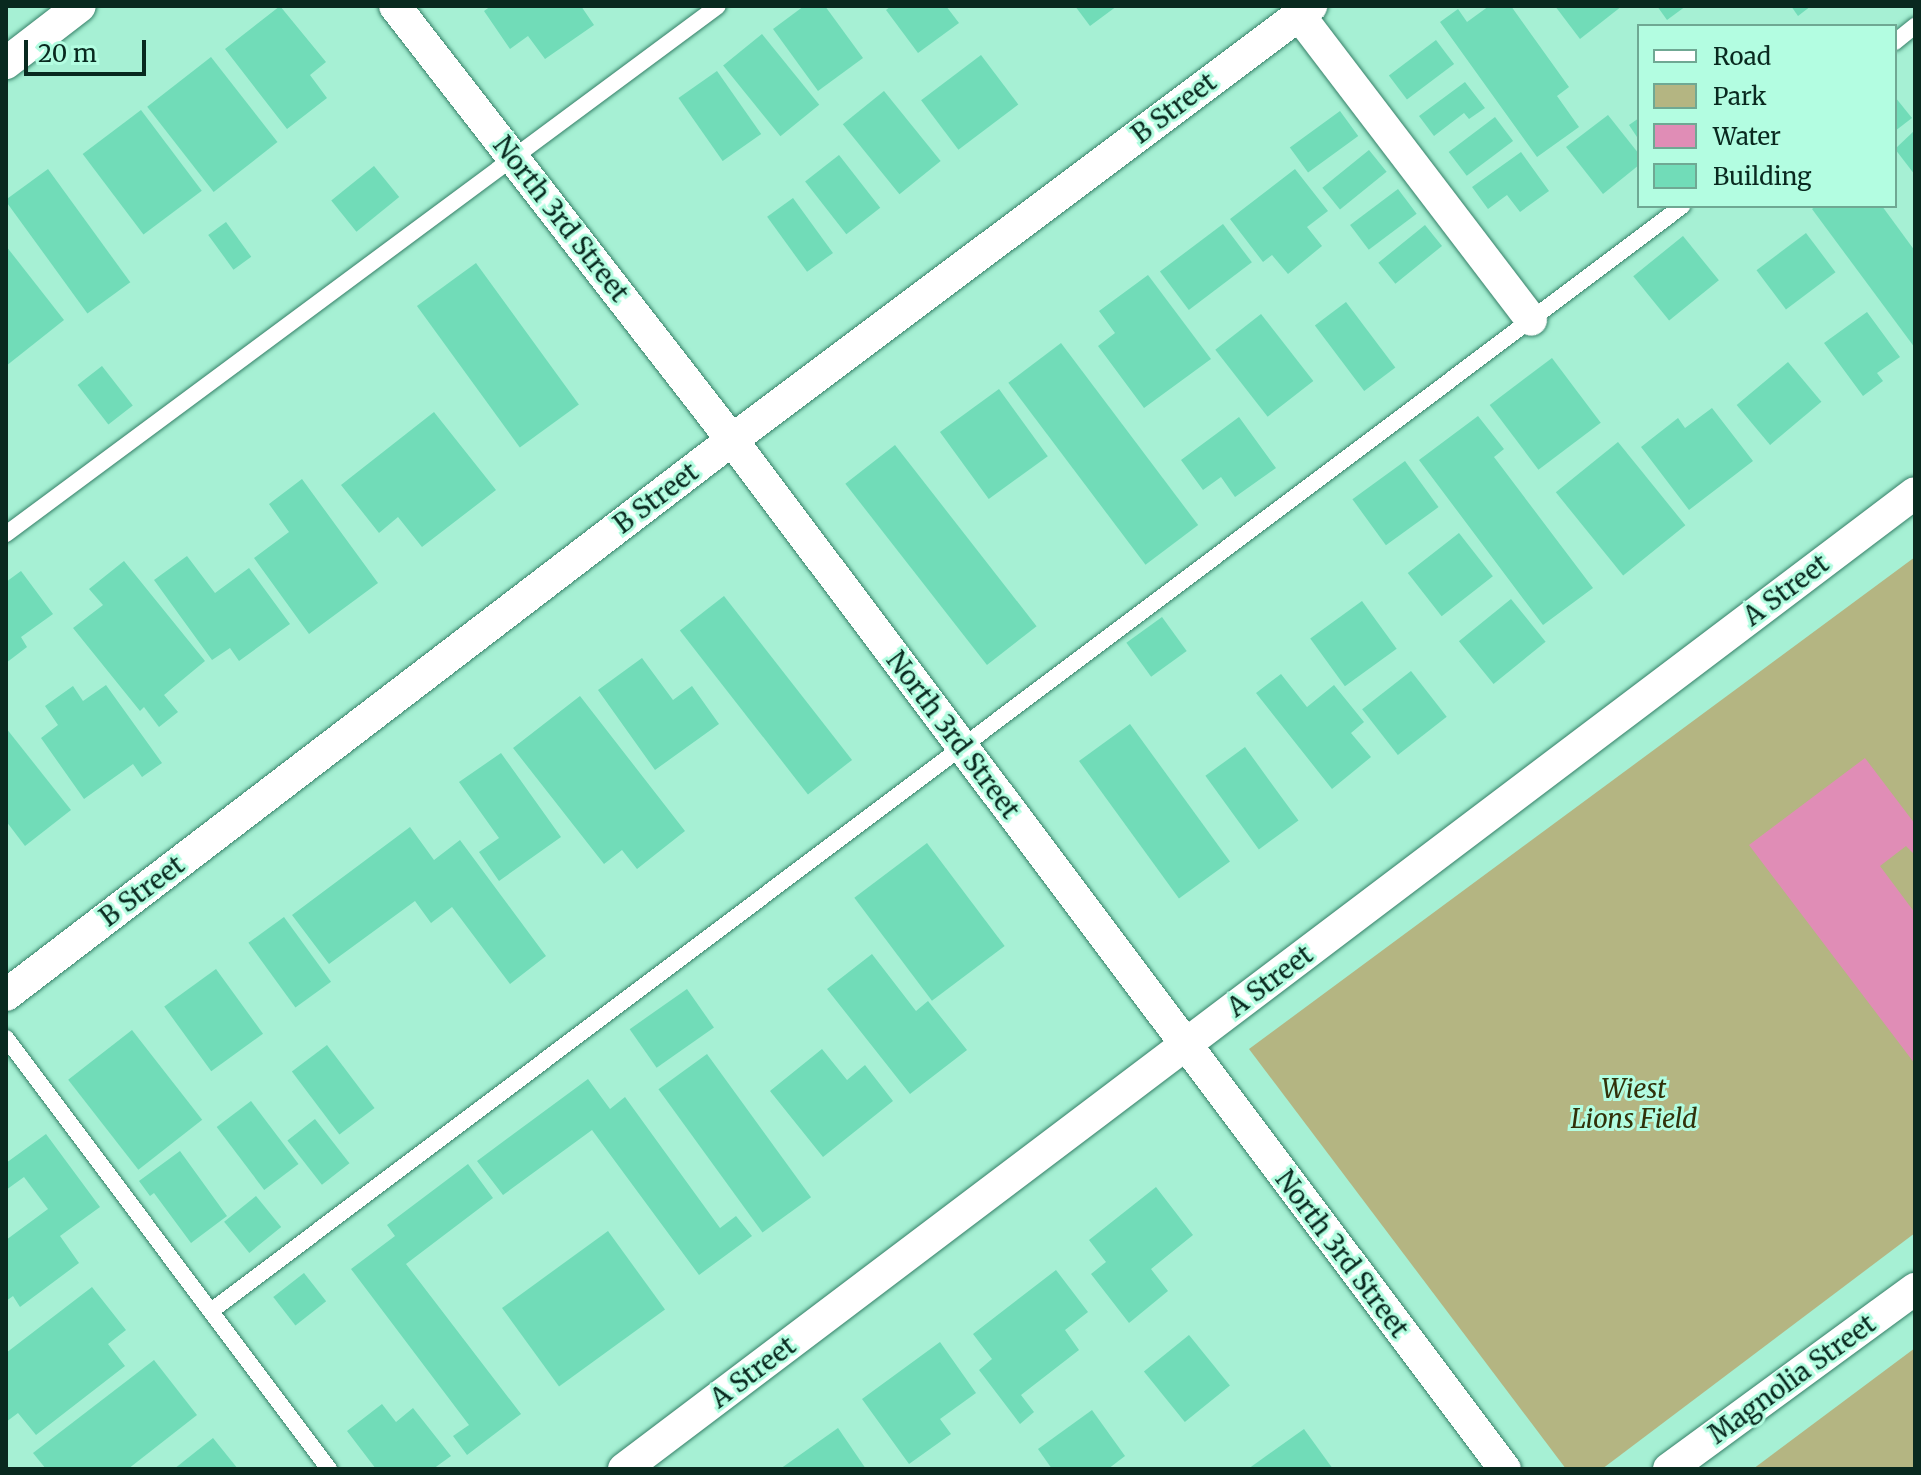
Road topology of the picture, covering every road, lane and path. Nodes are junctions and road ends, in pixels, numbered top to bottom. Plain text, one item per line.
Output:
1 (80, 6) edge
2 (395, 6) edge
3 (718, 6) edge
4 (1305, 11) edge
5 (1915, 26) edge
6 (1897, 40) edge
7 (6, 63) edge
8 (515, 160) junction
9 (1679, 208) edge
10 (1531, 320) junction
11 (732, 440) junction
12 (1915, 493) edge
13 (6, 534) edge
14 (961, 747) junction
15 (6, 995) edge
16 (6, 1038) edge
17 (1184, 1045) junction
18 (1915, 1289) edge
19 (211, 1311) junction
20 (329, 1469) edge
21 (624, 1469) edge
22 (1505, 1469) edge
23 (1669, 1469) edge

1 - 7 street
2 - 8 street, North 3rd Street
3 - 8 lane
4 - 10 street
4 - 11 street, B Street
5 - 6 lane
8 - 11 street, North 3rd Street
8 - 13 lane
9 - 10 lane
10 - 14 lane
11 - 14 street, North 3rd Street
11 - 15 street, B Street
12 - 17 street, A Street
14 - 17 street, North 3rd Street
14 - 19 lane
16 - 19 lane
17 - 21 street, A Street
17 - 22 street, North 3rd Street
18 - 23 street, Magnolia Street
19 - 20 lane

